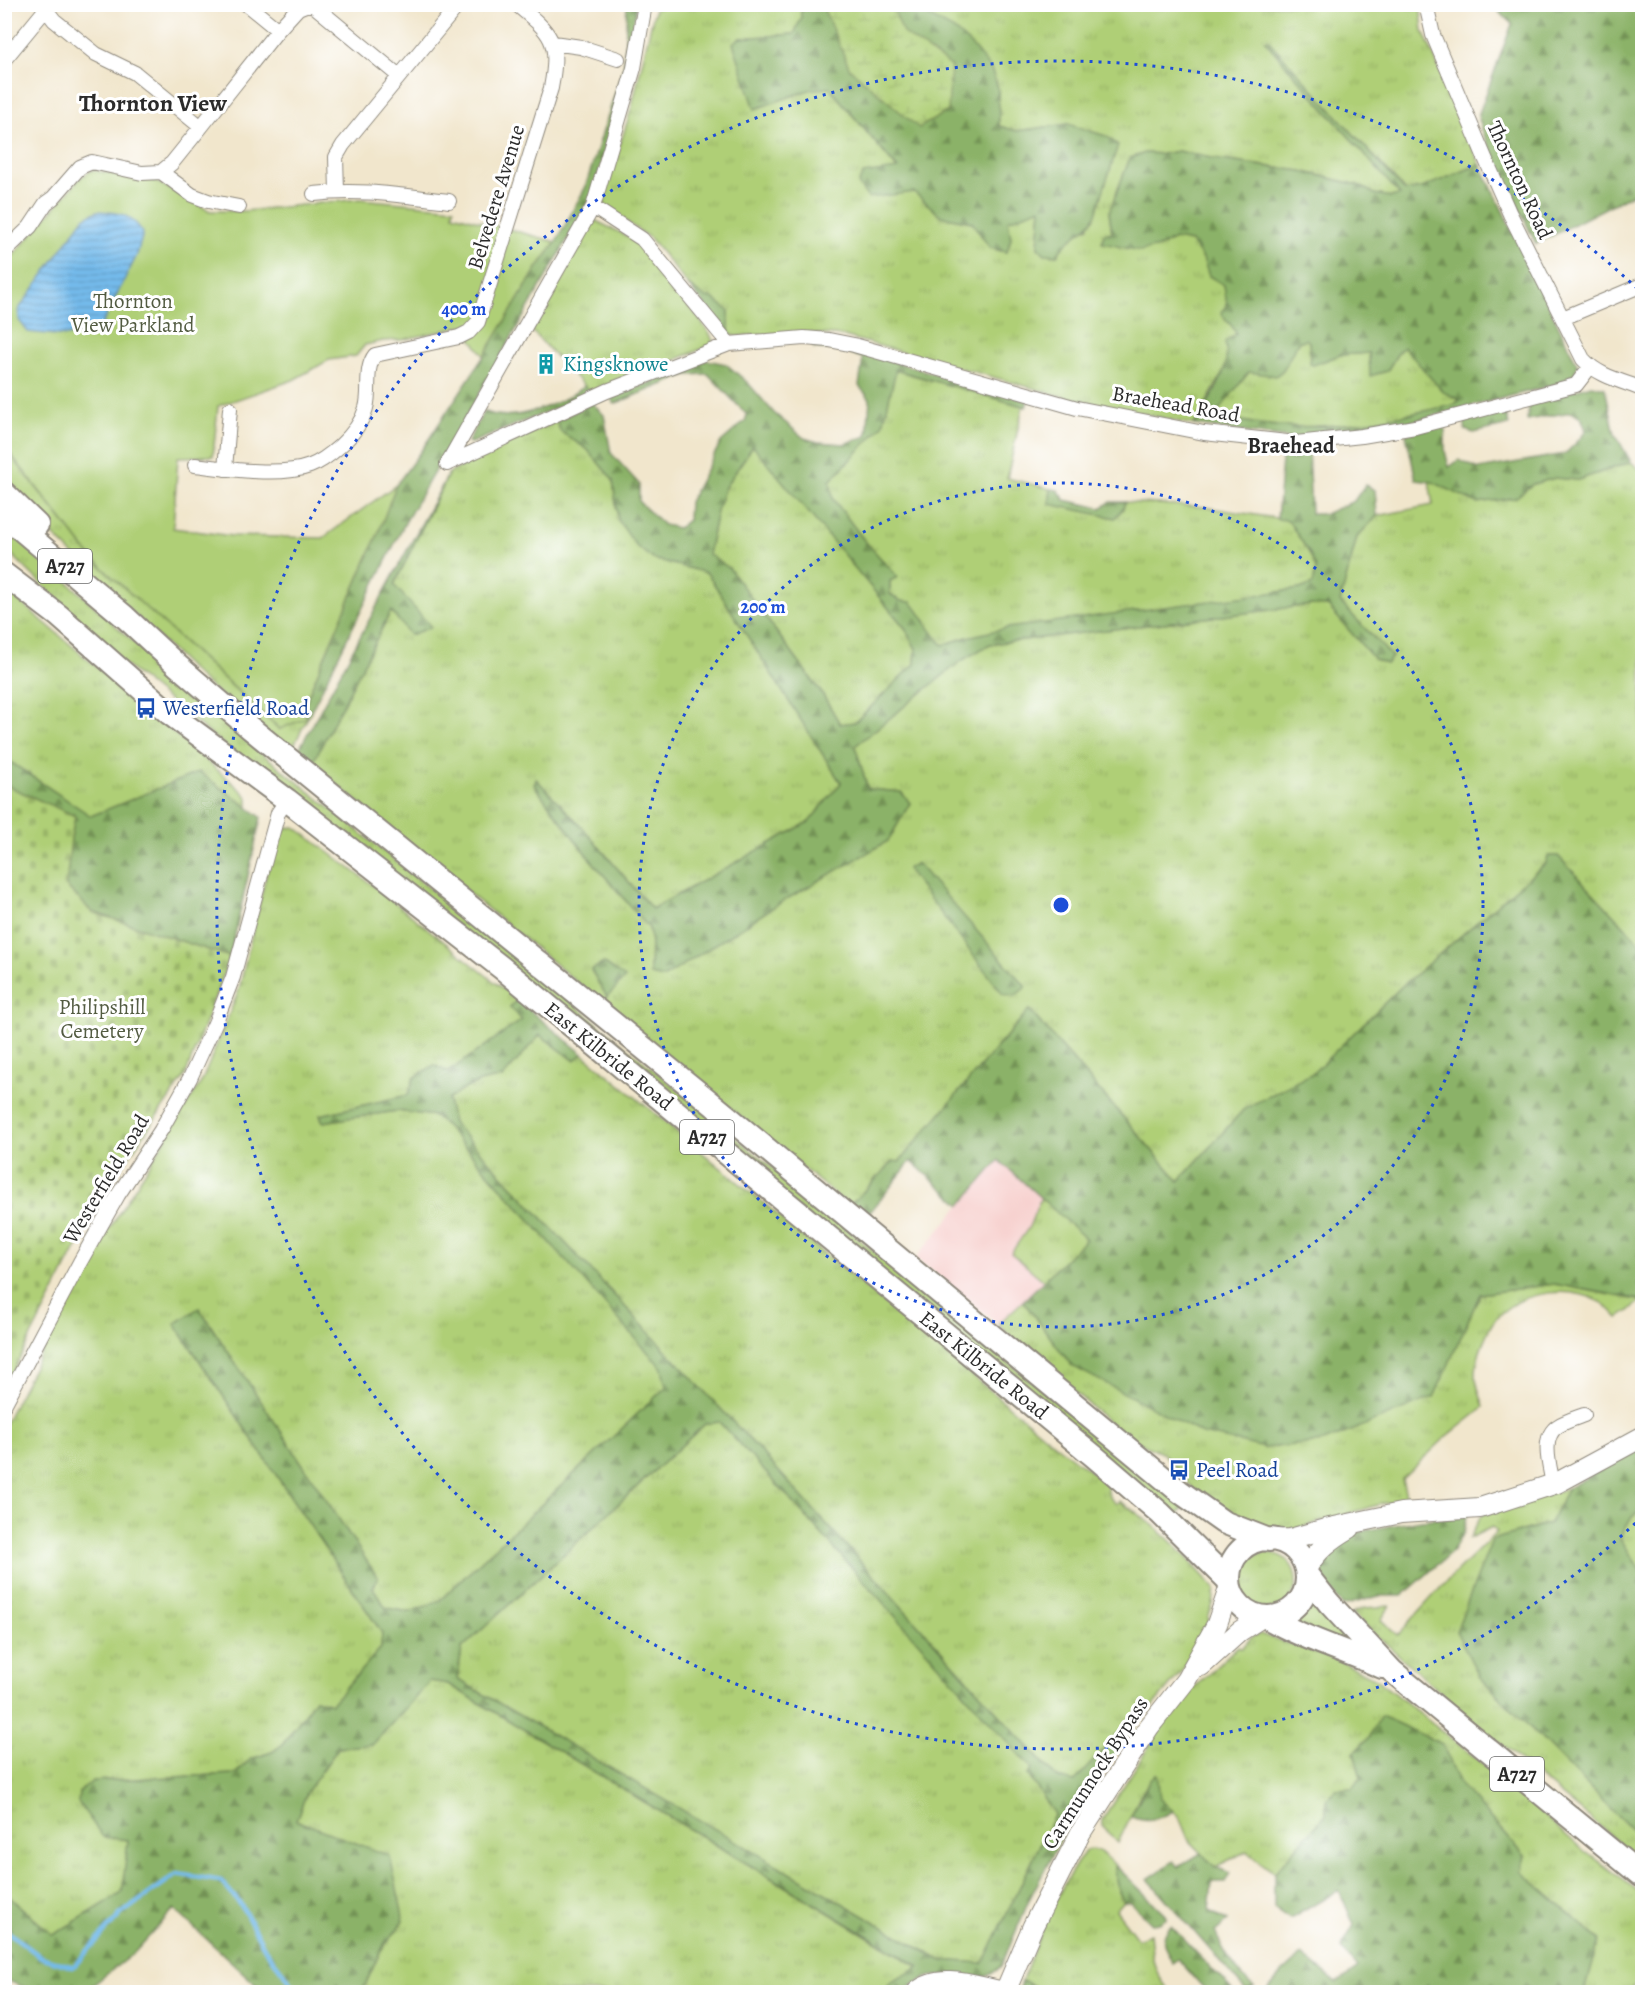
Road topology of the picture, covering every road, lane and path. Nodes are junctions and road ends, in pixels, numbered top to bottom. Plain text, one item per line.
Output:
1 (246, 4) edge
2 (310, 4) edge
3 (459, 4) edge
4 (516, 4) edge
5 (645, 4) edge
6 (1426, 4) edge
7 (44, 8) edge
8 (278, 30) junction
9 (553, 43) junction
10 (618, 59) dead end
11 (4, 60) edge
12 (399, 76) junction
13 (201, 128) junction
14 (161, 172) junction
15 (337, 191) junction
16 (314, 194) dead end
17 (448, 201) dead end
18 (239, 207) dead end
19 (593, 207) junction
20 (4, 252) edge
21 (1642, 285) edge
22 (1563, 318) junction
23 (729, 344) junction
24 (1590, 367) junction
25 (1642, 389) edge
26 (230, 409) dead end
27 (195, 465) dead end
28 (225, 469) junction
29 (4, 493) edge
30 (4, 515) edge
31 (4, 559) edge
32 (4, 574) edge
33 (59, 616) junction
34 (125, 617) junction
35 (288, 800) junction
36 (4, 1405) edge
37 (1584, 1415) dead end
38 (1642, 1437) edge
39 (1553, 1484) junction
40 (1360, 1523) junction
41 (1271, 1540) junction
42 (1306, 1572) junction
43 (1230, 1583) junction
44 (1265, 1617) junction
45 (1392, 1671) junction
46 (1186, 1680) junction
47 (1642, 1876) edge
48 (916, 1992) edge
49 (1005, 1992) edge

1 - 8 street
2 - 8 street
2 - 12 street
3 - 12 street
4 - 9 street
5 - 19 street
6 - 22 street, Thornton Road
7 - 11 street
7 - 13 street
8 - 13 street
9 - 10 street
9 - 28 street, Belvedere Avenue
12 - 15 street
13 - 14 street
14 - 18 street
14 - 20 street
15 - 16 street
15 - 17 street
19 - 23 street
19 - 23 street, Braehead Road
21 - 22 street
22 - 24 street, Thornton Road
23 - 24 street, Braehead Road
24 - 25 street
26 - 28 street
27 - 28 street, Belvedere Avenue
29 - 34 main road, East Kilbride Road
30 - 34 main road, East Kilbride Road / A727
31 - 33 main road, East Kilbride Road / A727
32 - 33 main road, East Kilbride Road
33 - 35 main road, East Kilbride Road / A727
34 - 41 main road, East Kilbride Road / A727
35 - 36 street, Westerfield Road
35 - 43 main road, East Kilbride Road / A727
37 - 39 street
38 - 39 main road
39 - 40 main road
40 - 41 main road
40 - 42 main road
41 - 42 main road
41 - 43 main road
42 - 44 main road
42 - 45 main road, A727
43 - 44 main road
43 - 46 main road, Carmunnock Bypass
44 - 45 main road, A727
44 - 46 main road, Carmunnock Bypass
45 - 47 main road, A727
46 - 49 main road, Carmunnock Bypass
48 - 49 main road

